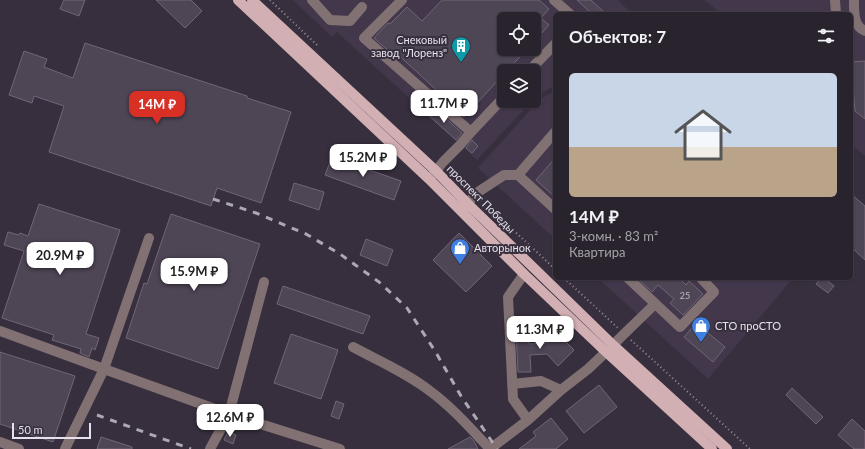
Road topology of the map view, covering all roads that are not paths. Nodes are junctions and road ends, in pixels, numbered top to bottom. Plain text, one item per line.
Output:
1 (238, 0) edge
2 (252, 0) edge
3 (312, 0) edge
4 (402, 0) edge
5 (554, 0) edge
6 (835, 0) edge
7 (854, 0) edge
8 (362, 7) dead end
9 (568, 12) edge
10 (836, 12) edge
11 (865, 31) edge
12 (553, 46) edge
13 (536, 64) edge
14 (497, 104) edge
15 (471, 132) junction
16 (553, 134) edge
17 (518, 174) junction
18 (432, 175) junction
19 (553, 207) edge
20 (464, 208) junction
21 (149, 238) dead end
22 (524, 274) junction
23 (630, 280) edge
24 (703, 280) edge
25 (264, 282) dead end
26 (655, 304) junction
27 (0, 331) edge
28 (353, 347) dead end
29 (610, 349) junction
30 (104, 369) junction
31 (512, 384) junction
32 (561, 390) junction
33 (229, 414) junction
34 (528, 420) junction
35 (0, 442) edge
36 (19, 449) edge
37 (65, 449) edge
38 (210, 449) edge
39 (340, 449) edge
40 (490, 449) edge
41 (712, 449) edge
42 (727, 449) edge

1 - 18 main road, проспект Победы
2 - 18 main road, проспект Победы
3 - 8 lane
4 - 15 lane
5 - 9 lane
6 - 10 lane
7 - 11 lane
12 - 13 lane
14 - 15 lane
15 - 18 lane
16 - 17 lane
17 - 19 lane
17 - 20 lane
18 - 20 main road, проспект Победы
20 - 22 main road, проспект Победы
20 - 29 main road, проспект Победы
21 - 30 lane
22 - 29 main road, проспект Победы
22 - 31 lane
23 - 26 lane
24 - 26 lane
25 - 33 lane
26 - 29 lane
27 - 30 lane
28 - 40 lane
29 - 32 lane
29 - 41 main road, проспект Победы
29 - 42 main road, проспект Победы
30 - 33 lane
30 - 37 lane
31 - 32 lane
31 - 34 lane
32 - 34 lane
33 - 38 lane
33 - 39 lane
34 - 40 lane
35 - 36 lane

